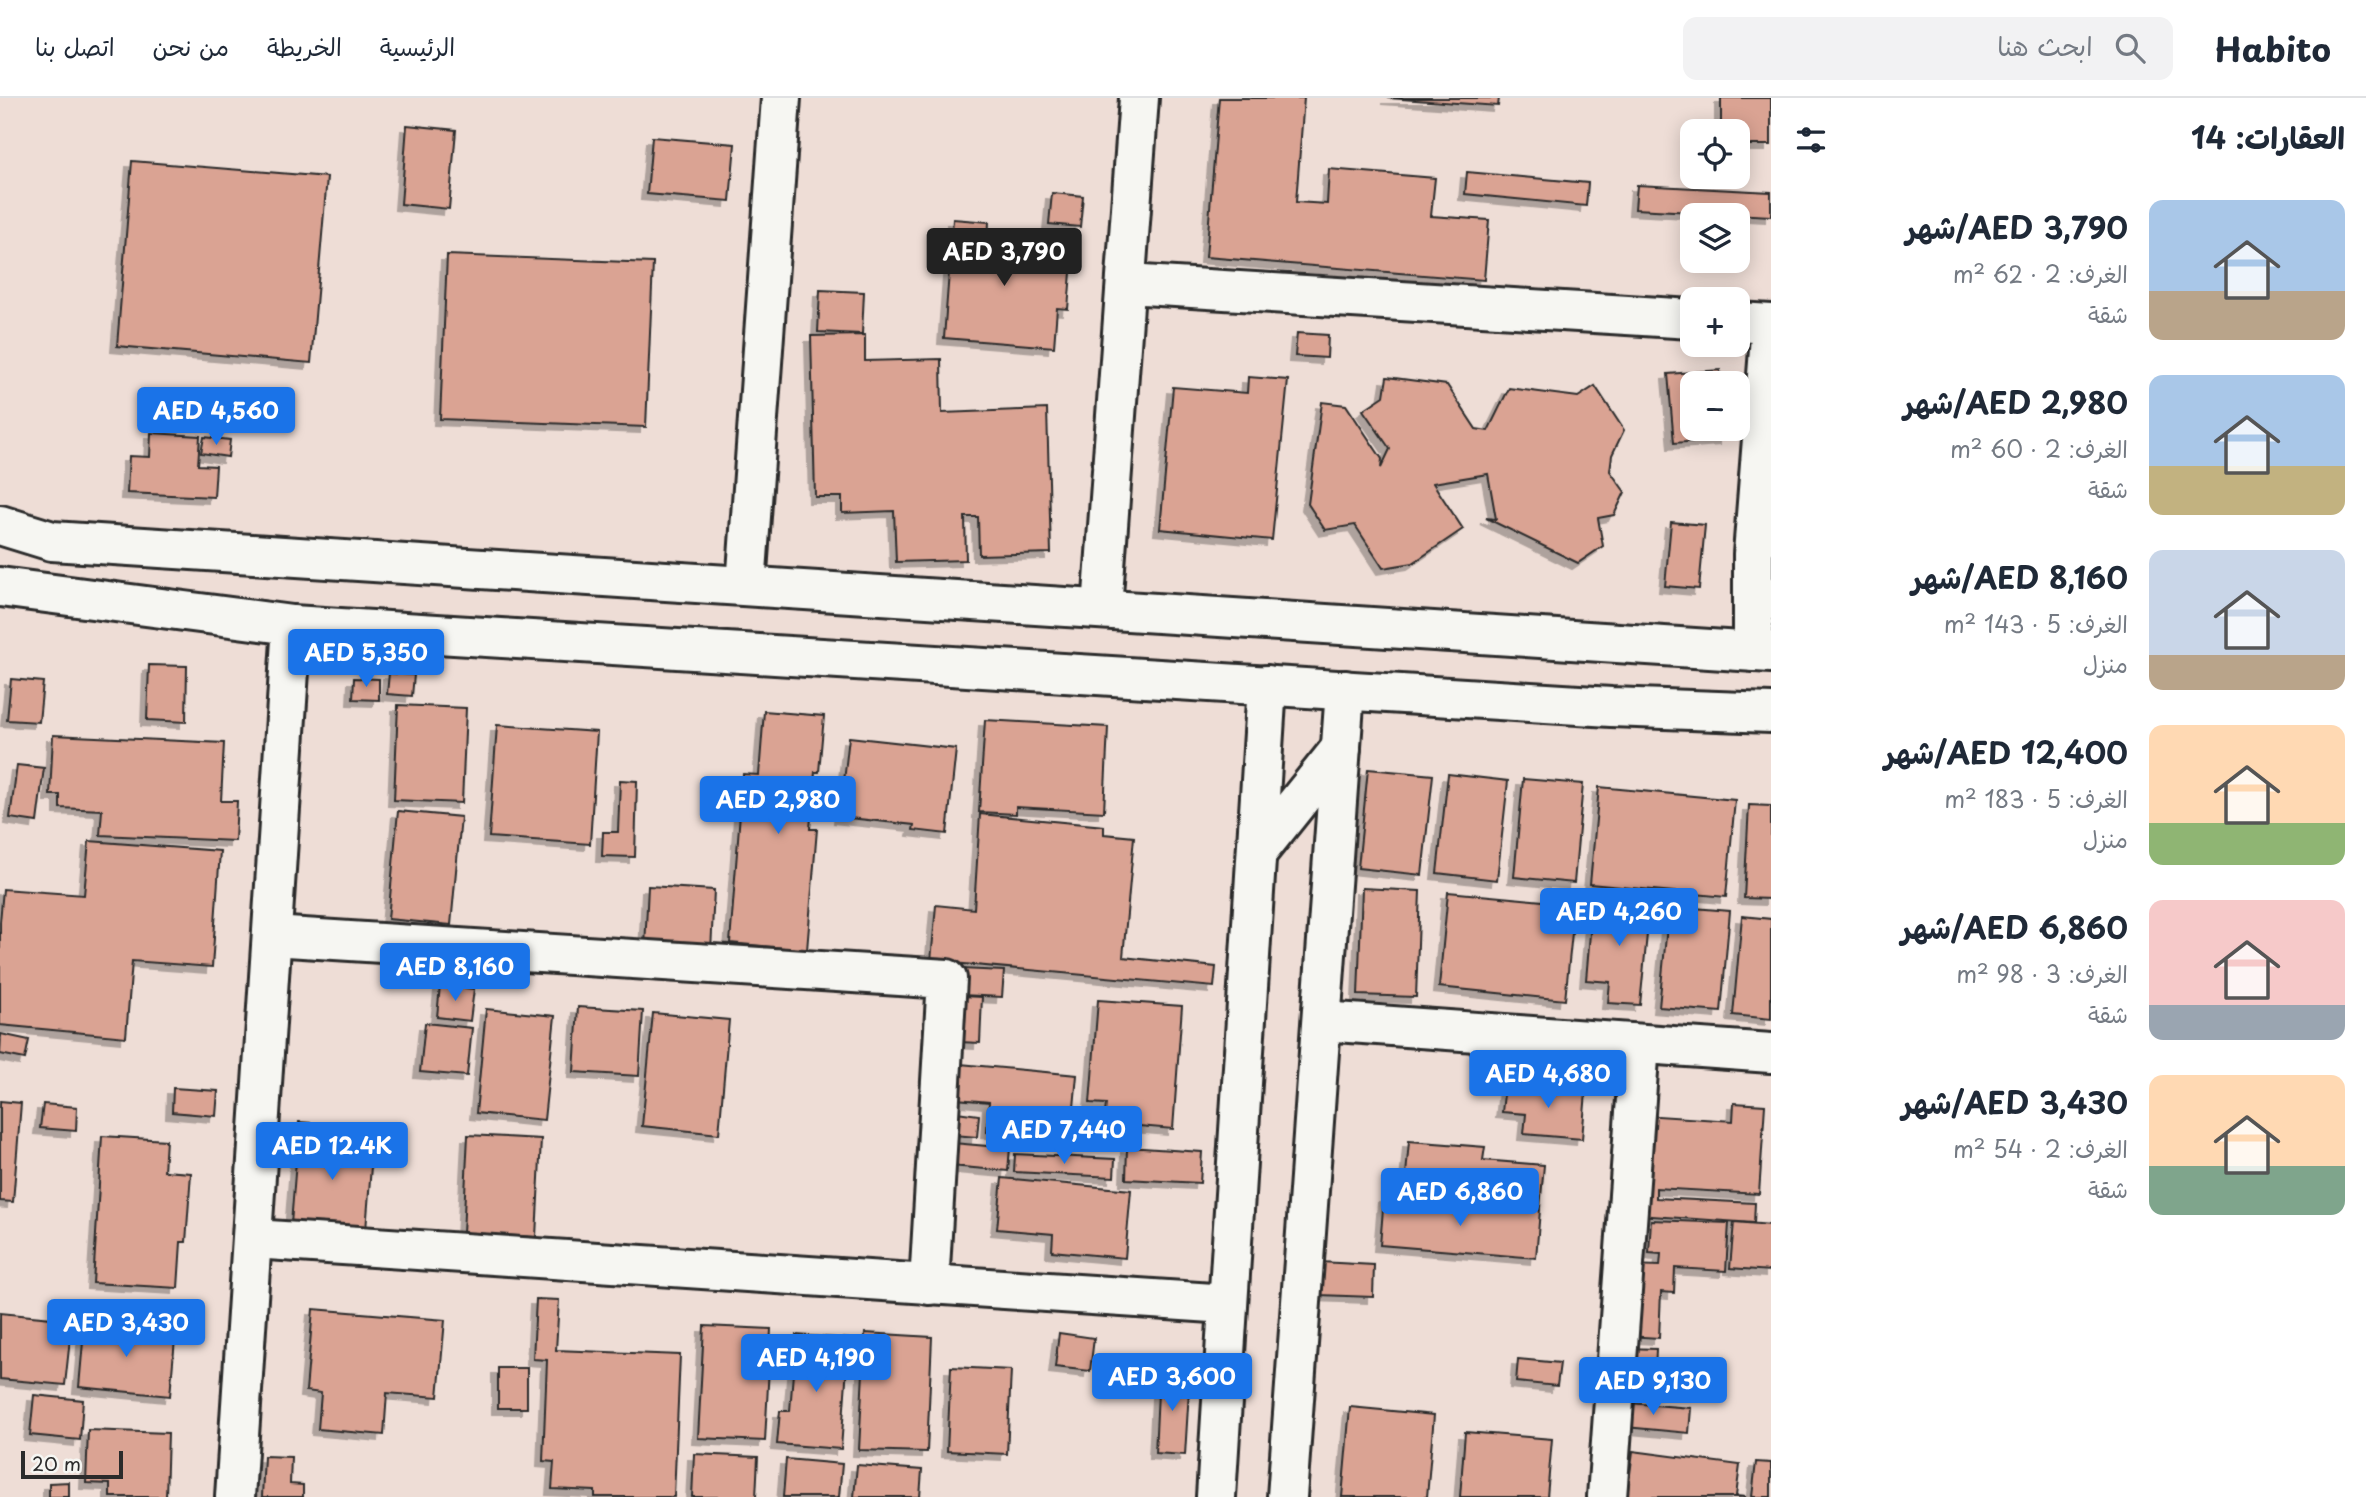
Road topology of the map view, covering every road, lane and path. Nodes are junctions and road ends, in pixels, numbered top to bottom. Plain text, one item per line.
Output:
1 (781, 98) edge
2 (1139, 98) edge
3 (1127, 284) junction
4 (1680, 318) edge
5 (1750, 323) edge
6 (1771, 324) edge
7 (0, 525) edge
8 (746, 586) junction
9 (0, 587) edge
10 (1102, 609) junction
11 (292, 625) junction
12 (1762, 653) edge
13 (1267, 685) junction
14 (1345, 690) junction
15 (1771, 713) edge
16 (1341, 748) junction
17 (1257, 853) junction
18 (272, 936) junction
19 (1322, 1021) junction
20 (1640, 1044) junction
21 (1771, 1054) edge
22 (253, 1239) junction
23 (929, 1284) junction
24 (1228, 1304) junction
25 (235, 1497) edge
26 (1216, 1497) edge
27 (1287, 1497) edge
28 (1607, 1497) edge

1 - 8 street
2 - 3 street
3 - 4 street
3 - 10 street
5 - 6 street
6 - 12 street
7 - 8 street
8 - 10 street
9 - 11 street
10 - 12 street
11 - 13 street
11 - 18 street
13 - 14 street
13 - 17 street
14 - 15 street
14 - 16 street
16 - 17 street
16 - 19 street
17 - 24 street
18 - 22 street
18 - 23 street
19 - 20 street
19 - 27 street
20 - 21 street
20 - 28 street
22 - 23 street
22 - 25 street
23 - 24 street
24 - 26 street

